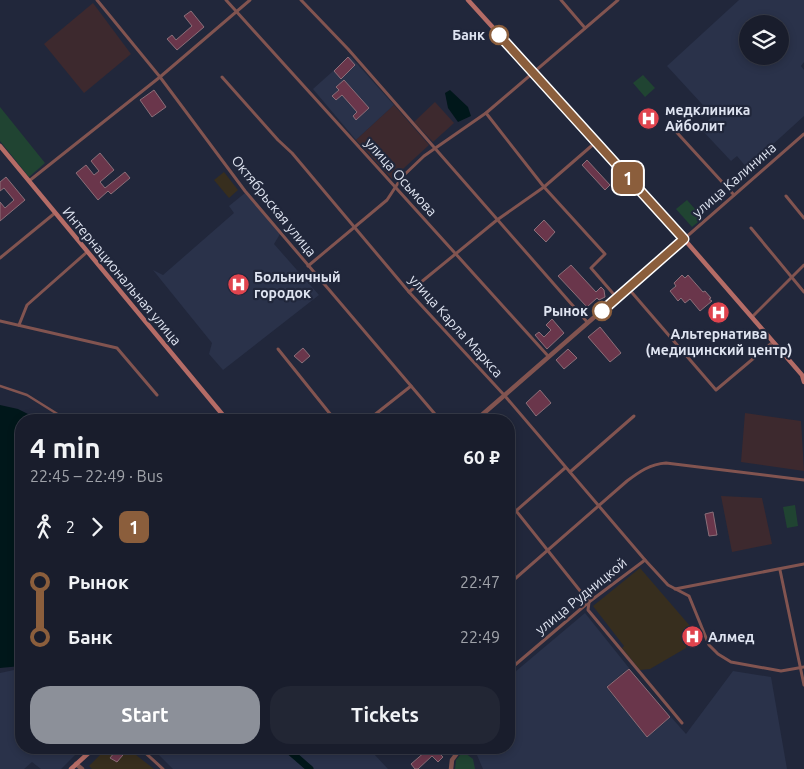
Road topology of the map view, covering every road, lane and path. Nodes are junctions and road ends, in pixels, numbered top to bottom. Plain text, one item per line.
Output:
1 (98, 0) edge
2 (226, 0) edge
3 (250, 0) edge
4 (301, 0) edge
5 (468, 0) edge
6 (561, 0) edge
7 (618, 0) edge
8 (236, 12) junction
9 (585, 28) junction
10 (533, 72) junction
11 (160, 77) junction
12 (222, 77) dead end
13 (486, 113) junction
14 (670, 125) dead end
15 (802, 136) edge
16 (804, 141) edge
17 (596, 142) junction
18 (0, 146) edge
19 (434, 147) junction
20 (29, 181) junction
21 (396, 186) junction
22 (544, 187) junction
23 (734, 195) junction
24 (786, 196) dead end
25 (55, 212) junction
26 (804, 218) edge
27 (497, 220) junction
28 (355, 227) junction
29 (751, 228) dead end
30 (684, 239) junction
31 (87, 252) junction
32 (455, 255) junction
33 (0, 258) edge
34 (804, 265) edge
35 (308, 266) junction
36 (792, 277) junction
37 (628, 288) junction
38 (409, 292) junction
39 (804, 292) edge
40 (617, 298) junction
41 (752, 317) junction
42 (0, 321) edge
43 (588, 324) junction
44 (19, 325) junction
45 (773, 342) junction
46 (278, 349) dead end
47 (550, 357) junction
48 (804, 382) edge
49 (0, 386) edge
50 (411, 386) junction
51 (157, 395) dead end
52 (505, 396) junction
53 (57, 414) edge
54 (222, 414) edge
55 (330, 414) edge
56 (376, 414) edge
57 (435, 414) edge
58 (483, 414) edge
59 (634, 416) dead end
60 (565, 468) junction
61 (570, 472) junction
62 (804, 480) edge
63 (599, 506) junction
64 (516, 511) joint
65 (549, 550) junction
66 (645, 560) junction
67 (804, 564) edge
68 (780, 570) junction
69 (515, 579) edge
70 (674, 589) junction
71 (588, 602) junction
72 (515, 665) edge
73 (802, 667) edge
74 (804, 685) edge
75 (682, 723) dead end
76 (87, 754) edge
77 (147, 754) edge
78 (456, 754) edge
79 (76, 764) junction
80 (71, 769) edge
81 (82, 769) edge
82 (163, 769) edge
83 (451, 769) edge

1 - 11 street, Октябрьская улица
2 - 8 street, улица Осьмова
3 - 8 street
4 - 19 street
5 - 10 main road
6 - 9 street
7 - 9 street
8 - 11 street
8 - 21 street, улица Осьмова
9 - 10 street
10 - 13 street
10 - 17 main road
11 - 20 street
11 - 35 street, Октябрьская улица
12 - 28 street, улица Карла Маркса
13 - 19 street
13 - 22 street
14 - 23 street
15 - 16 street
15 - 23 street, улица Калинина
17 - 22 street
17 - 30 main road
18 - 20 main road, Интернациональная улица
19 - 21 street
19 - 27 street
20 - 25 main road, Интернациональная улица
21 - 28 street
21 - 32 street, улица Осьмова
22 - 27 street
22 - 40 street
23 - 30 street, улица Калинина
24 - 26 street
25 - 31 main road, Интернациональная улица
25 - 33 street
27 - 32 street
27 - 43 street
28 - 35 street
28 - 38 street, улица Карла Маркса
29 - 36 street
30 - 37 street, улица Калинина
30 - 41 main road
31 - 44 street
31 - 54 main road, Интернациональная улица
32 - 38 street
32 - 47 street, улица Осьмова
34 - 36 street
35 - 50 street, Октябрьская улица
36 - 39 street
36 - 41 street
37 - 40 street, улица Калинина
37 - 45 street
38 - 52 street, улица Карла Маркса
40 - 43 street, улица Калинина
41 - 45 main road
42 - 44 street
43 - 47 street, улица Калинина
44 - 51 street
45 - 48 main road
46 - 55 street
47 - 52 street, улица Калинина
49 - 53 street
50 - 56 street
50 - 57 street, Октябрьская улица
52 - 58 street, улица Калинина
52 - 60 street, улица Карла Маркса
59 - 61 street
60 - 61 street, улица Карла Маркса
60 - 64 street
61 - 63 street, улица Карла Маркса
62 - 63 street
63 - 65 street
63 - 66 street, улица Карла Маркса
64 - 65 street
65 - 69 street
65 - 71 street
66 - 70 street, улица Карла Маркса
66 - 71 street, улица Рудницкой
67 - 68 street
68 - 70 street
68 - 73 street
70 - 73 street, улица Карла Маркса
71 - 72 street, улица Рудницкой
71 - 75 street
73 - 74 street
76 - 79 main road
77 - 82 street
78 - 83 street
79 - 80 main road
79 - 81 street

